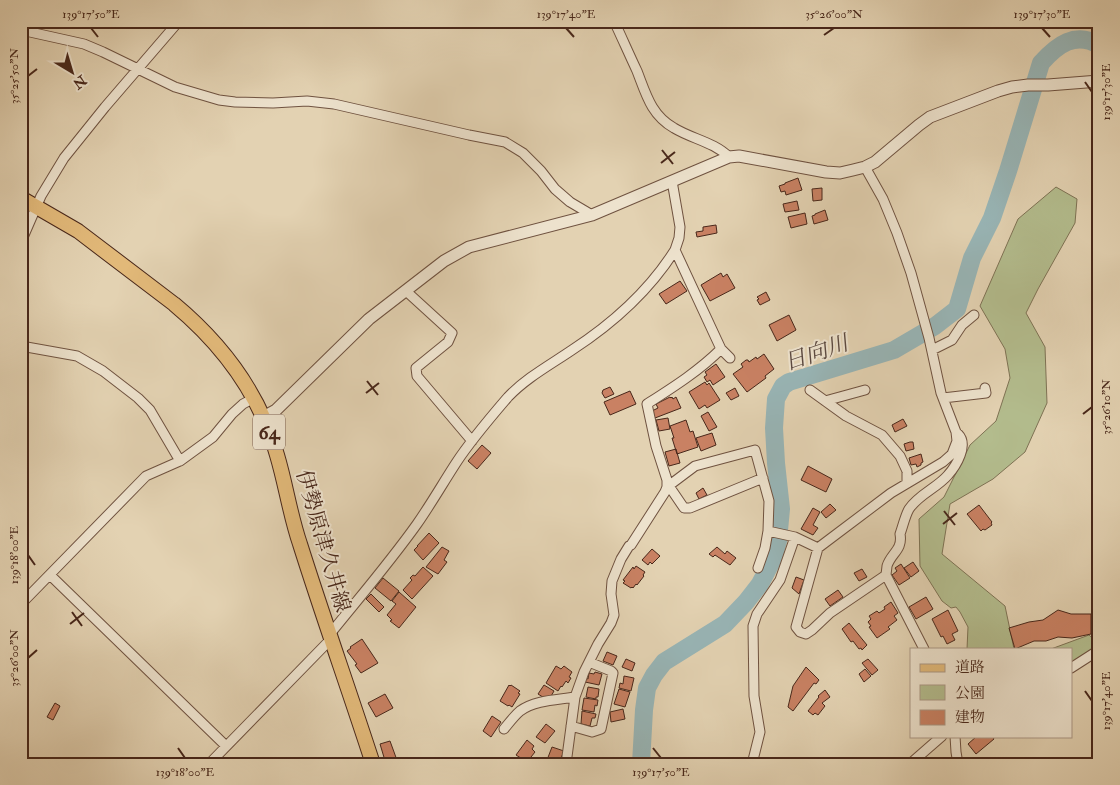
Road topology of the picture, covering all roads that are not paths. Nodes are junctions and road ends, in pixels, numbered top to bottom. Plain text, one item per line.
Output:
1 (179, 21) edge
2 (614, 21) edge
3 (21, 30) edge
4 (137, 69) junction
5 (1099, 81) edge
6 (729, 157) junction
7 (864, 167) junction
8 (672, 181) junction
9 (21, 198) edge
10 (37, 207) junction
11 (592, 215) junction
12 (21, 242) edge
13 (675, 250) junction
14 (406, 290) junction
15 (974, 315) dead end
16 (21, 346) edge
17 (721, 349) junction
18 (932, 350) junction
19 (730, 358) dead end
20 (986, 388) dead end
21 (810, 390) dead end
22 (865, 390) dead end
23 (254, 398) junction
24 (943, 398) junction
25 (826, 401) junction
26 (263, 417) junction
27 (956, 432) junction
28 (472, 441) junction
29 (180, 461) junction
30 (763, 478) junction
31 (908, 484) junction
32 (668, 487) junction
33 (770, 531) junction
34 (793, 536) junction
35 (818, 548) junction
36 (758, 568) dead end
37 (50, 575) junction
38 (886, 575) junction
39 (21, 604) edge
40 (330, 634) junction
41 (923, 648) edge
42 (1099, 650) edge
43 (589, 662) junction
44 (1072, 667) edge
45 (575, 697) junction
46 (571, 726) junction
47 (504, 729) dead end
48 (940, 738) edge
49 (956, 738) edge
50 (226, 746) junction
51 (209, 764) edge
52 (373, 764) edge
53 (566, 764) edge
54 (752, 764) edge
55 (910, 764) edge
56 (958, 764) edge

1 - 4 street
2 - 6 street
3 - 4 street
4 - 10 street
4 - 11 street
5 - 7 street
6 - 7 street
6 - 8 street
7 - 18 street
8 - 11 street
8 - 13 street
9 - 10 main road, 伊勢原津久井線 / 64
10 - 12 street
10 - 23 main road, 伊勢原津久井線 / 64
11 - 14 street
13 - 17 street
13 - 28 street
14 - 26 street
14 - 28 street
15 - 18 street
16 - 29 street
17 - 19 street
17 - 32 street
18 - 24 street
20 - 24 street
21 - 25 street
22 - 25 street
23 - 26 main road, 伊勢原津久井線 / 64
23 - 29 street
24 - 27 street
25 - 31 street
26 - 40 main road, 伊勢原津久井線 / 64
27 - 31 street
27 - 38 street
28 - 40 street
29 - 37 street
30 - 32 street
30 - 32 street
30 - 33 street
31 - 35 street
32 - 43 street
33 - 34 street
33 - 36 street
34 - 35 street
34 - 54 street
35 - 38 street
37 - 39 street
37 - 50 street
38 - 41 street
40 - 50 street
40 - 52 main road, 伊勢原津久井線 / 64
42 - 44 street
43 - 45 street
43 - 46 street
45 - 46 street
45 - 47 street
46 - 53 street
48 - 55 street
49 - 56 street
50 - 51 street

